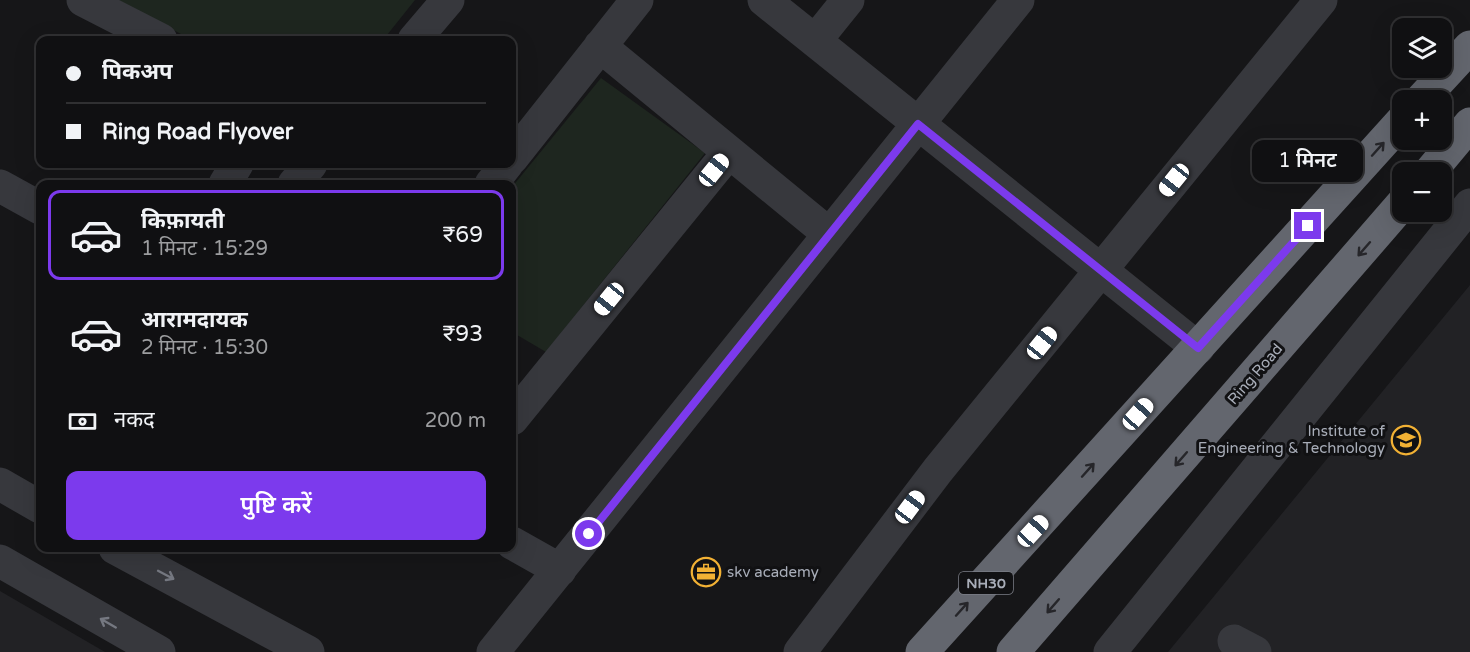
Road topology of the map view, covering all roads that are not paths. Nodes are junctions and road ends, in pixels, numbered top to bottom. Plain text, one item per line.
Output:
1 (83, 0) edge
2 (448, 0) edge
3 (637, 0) edge
4 (764, 0) edge
5 (848, 0) edge
6 (1018, 0) edge
7 (1321, 0) edge
8 (153, 36) edge
9 (417, 36) edge
10 (815, 41) junction
11 (600, 46) junction
12 (1470, 47) edge
13 (1430, 90) edge
14 (918, 124) junction
15 (1470, 124) edge
16 (1392, 132) edge
17 (1470, 148) edge
18 (729, 152) junction
19 (516, 153) edge
20 (1439, 162) edge
21 (1447, 162) edge
22 (308, 168) edge
23 (504, 168) edge
24 (297, 180) edge
25 (494, 180) edge
26 (0, 186) edge
27 (1470, 205) edge
28 (36, 206) edge
29 (1392, 216) edge
30 (829, 234) junction
31 (1101, 270) junction
32 (1198, 348) junction
33 (523, 386) edge
34 (516, 407) edge
35 (516, 545) edge
36 (122, 552) edge
37 (0, 561) edge
38 (560, 570) junction
39 (159, 652) edge
40 (308, 652) edge
41 (493, 652) edge
42 (800, 652) edge
43 (922, 652) edge
44 (1013, 652) edge
45 (1110, 652) edge

1 - 8 street
2 - 9 street
3 - 11 street
4 - 10 street
5 - 10 street
6 - 14 street
7 - 31 street
10 - 14 street
11 - 18 street
11 - 19 street
12 - 13 highway
14 - 30 street
14 - 31 street
15 - 20 highway
32 -> 16 highway, NH30
17 - 21 street
18 - 30 street
18 - 33 street
22 - 24 street
23 - 25 street
26 - 28 street
27 - 45 street
29 -> 44 highway, Ring Road
30 - 38 street
31 - 32 street
31 - 42 street
43 -> 32 highway, NH30
33 - 34 street
35 - 38 street
36 -> 40 street
39 -> 37 street
38 - 41 street

